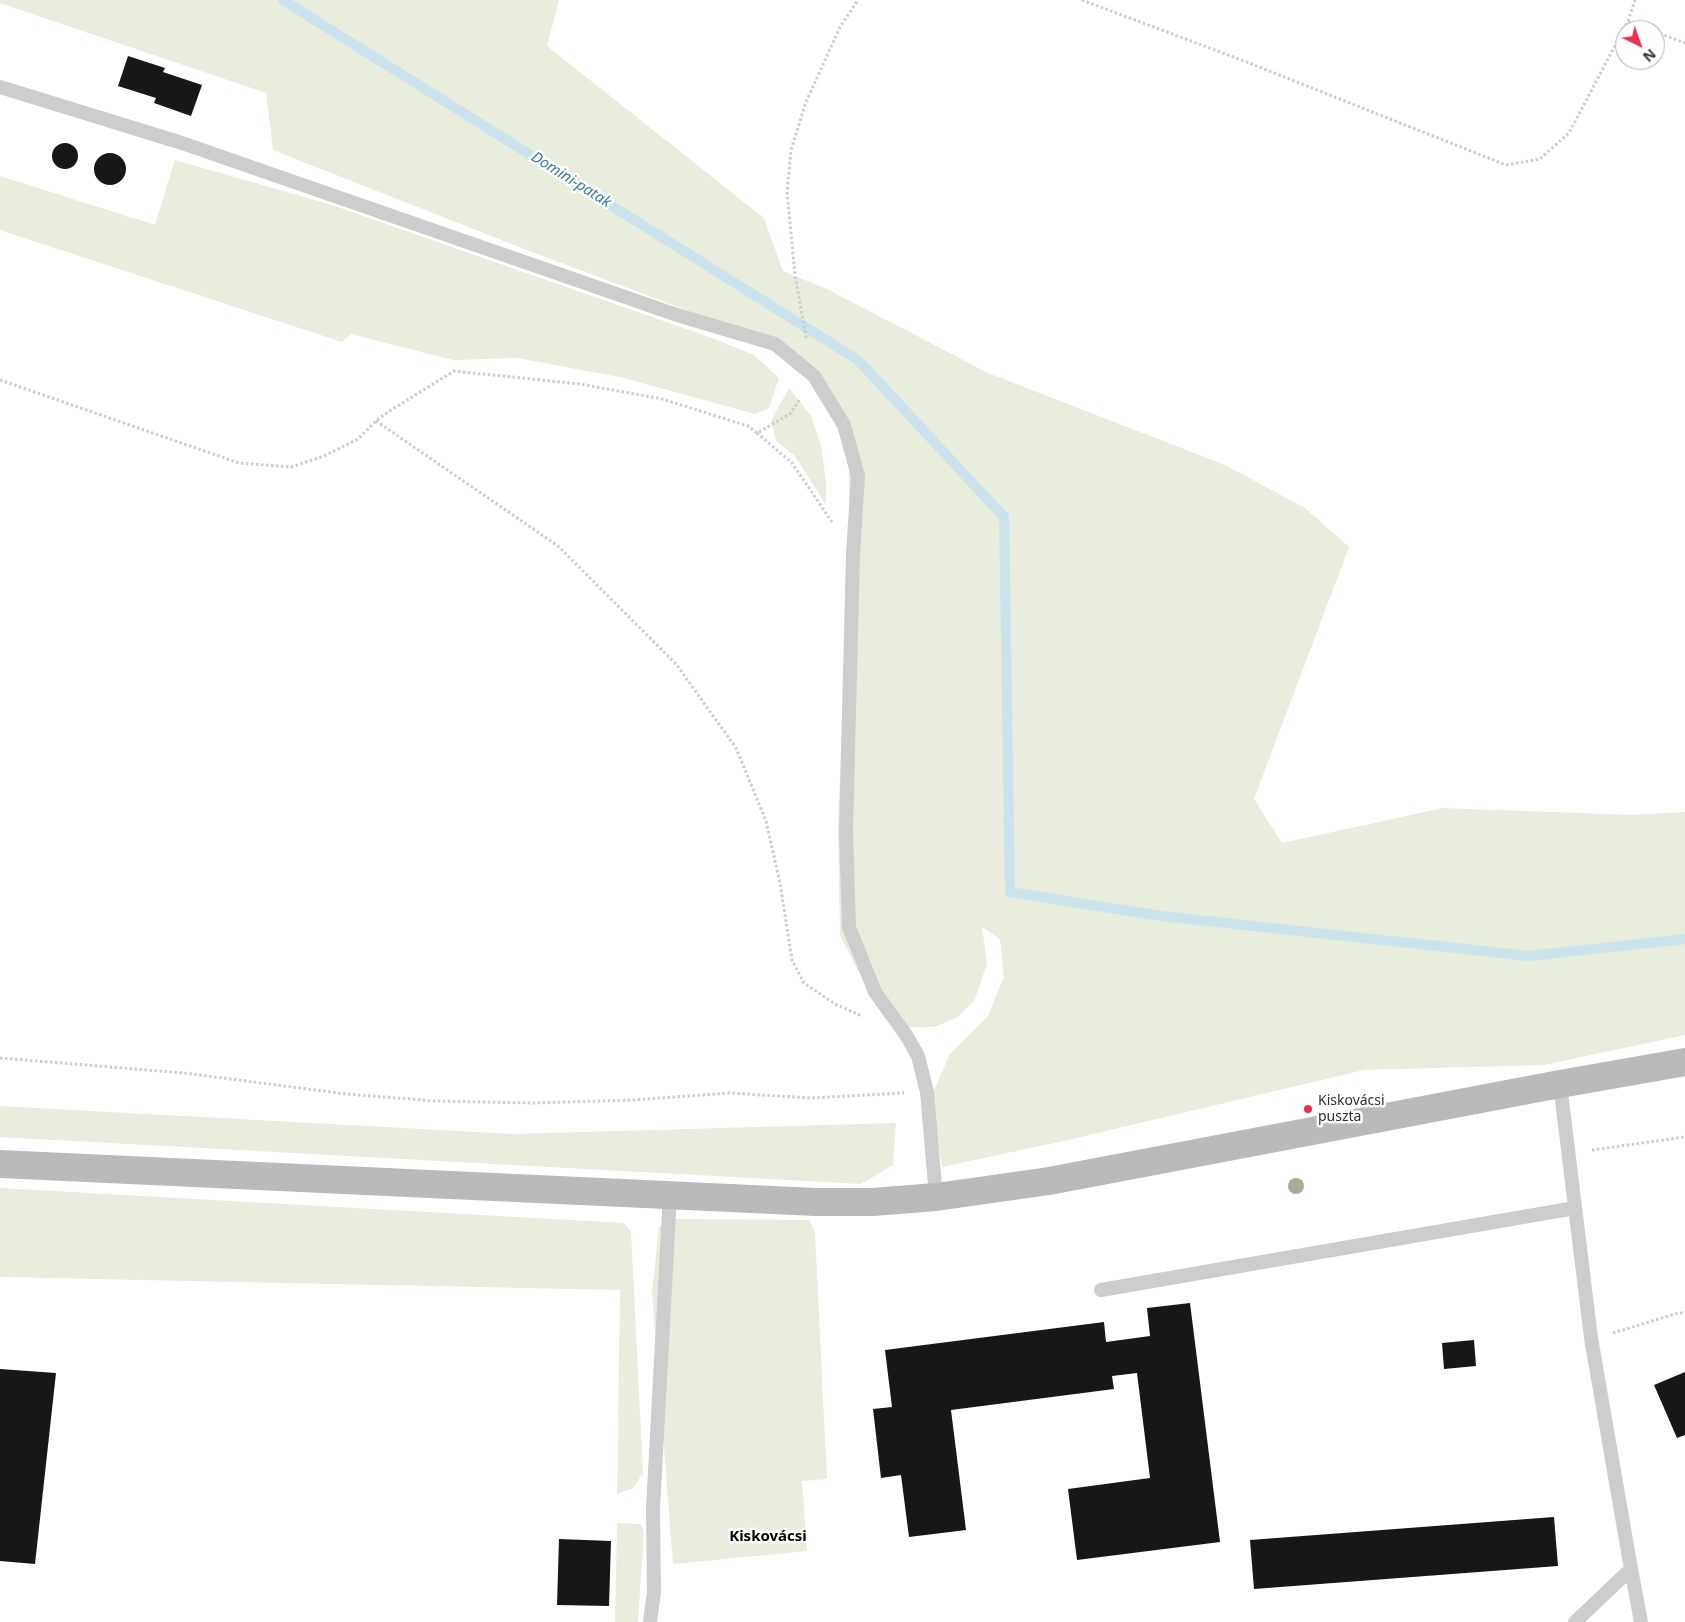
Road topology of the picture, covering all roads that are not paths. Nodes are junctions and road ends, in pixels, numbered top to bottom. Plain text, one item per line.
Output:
1 (0, 87) edge
2 (1685, 1062) edge
3 (1560, 1084) junction
4 (0, 1164) edge
5 (670, 1195) junction
6 (936, 1197) junction
7 (1575, 1208) junction
8 (1102, 1290) dead end
9 (1631, 1569) junction
10 (650, 1622) edge
11 (1575, 1622) edge
12 (1641, 1622) edge

1 - 6 lane
2 - 3 main road
3 - 6 main road
3 - 7 lane
4 - 5 main road
5 - 6 main road
5 - 10 lane
7 - 8 lane
7 - 9 lane
9 - 11 lane
9 - 12 lane

